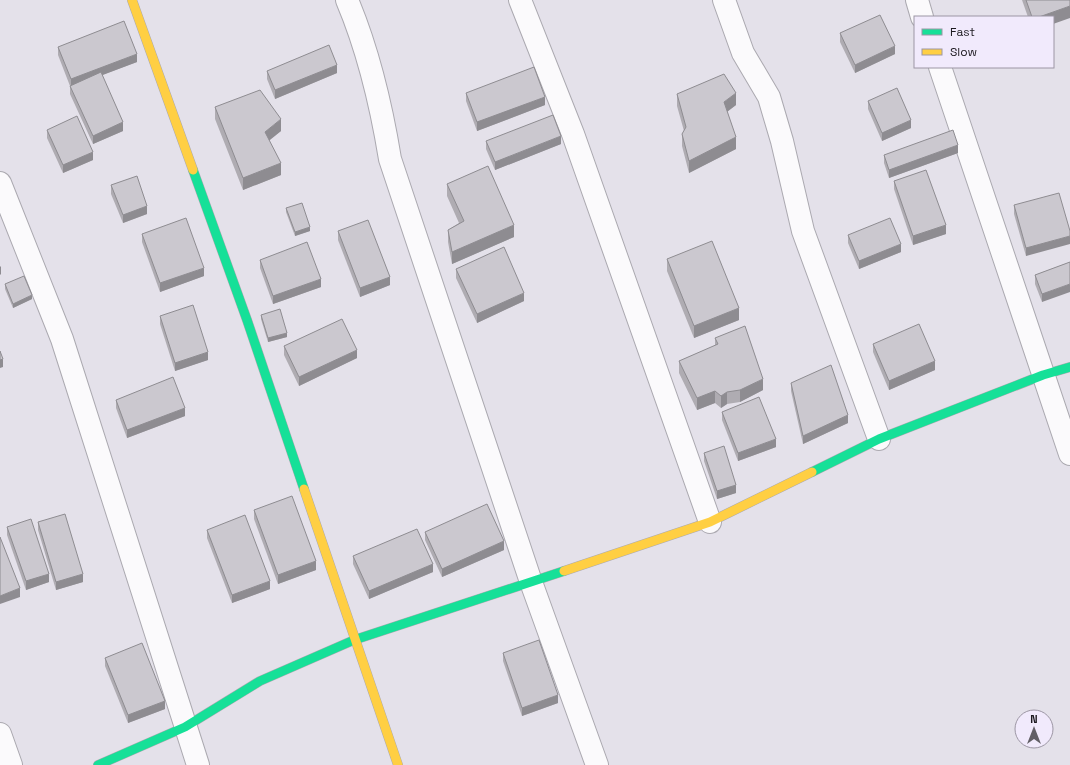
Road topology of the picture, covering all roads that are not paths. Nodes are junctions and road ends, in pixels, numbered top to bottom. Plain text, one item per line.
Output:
1 (132, 0) edge
2 (348, 0) edge
3 (520, 0) edge
4 (724, 0) edge
5 (917, 0) edge
6 (922, 16) edge
7 (940, 68) edge
8 (0, 183) edge
9 (1070, 367) edge
10 (1044, 376) junction
11 (879, 438) junction
12 (1070, 454) edge
13 (710, 522) junction
14 (531, 582) junction
15 (354, 640) junction
16 (185, 727) junction
17 (0, 734) edge
18 (11, 765) edge
19 (98, 765) edge
20 (198, 765) edge
21 (398, 765) edge
22 (597, 765) edge

1 - 15 street
2 - 14 street
3 - 13 street
4 - 11 street
5 - 6 street
7 - 10 street
8 - 16 street
9 - 10 street
10 - 11 street
10 - 12 street
11 - 13 street
13 - 14 street
14 - 15 street
14 - 22 street
15 - 16 street
15 - 21 street
16 - 19 street
16 - 20 street
17 - 18 street

